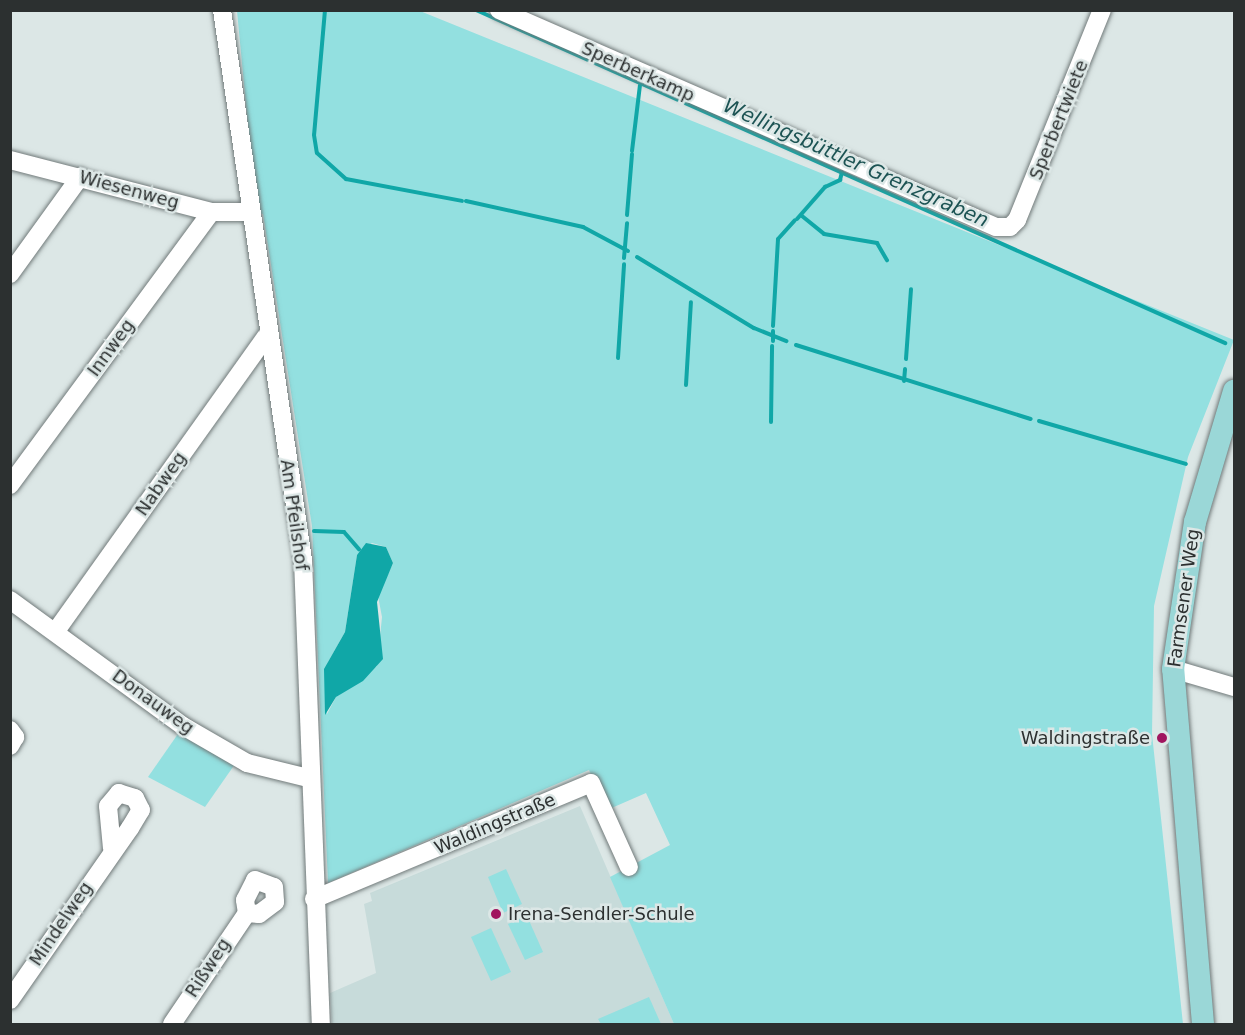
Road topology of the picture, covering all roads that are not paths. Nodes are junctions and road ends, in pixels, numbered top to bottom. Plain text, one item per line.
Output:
1 (222, 10) edge
2 (499, 10) edge
3 (1102, 10) edge
4 (10, 160) edge
5 (80, 177) junction
6 (211, 212) junction
7 (248, 212) junction
8 (1010, 227) joint
9 (10, 274) edge
10 (266, 337) junction
11 (1234, 391) edge
12 (10, 485) edge
13 (10, 600) edge
14 (56, 632) junction
15 (1173, 669) junction
16 (1234, 687) edge
17 (10, 730) edge
18 (10, 746) edge
19 (308, 778) junction
20 (112, 848) dead end
21 (629, 867) dead end
22 (314, 899) junction
23 (248, 914) dead end
24 (10, 1000) edge
25 (172, 1024) edge
26 (321, 1024) edge
27 (1203, 1024) edge

1 - 7 street, Am Pfeilshof
2 - 8 street, Sperberkamp
3 - 8 street, Sperbertwiete
4 - 5 street, Wiesenweg
5 - 6 street, Wiesenweg
5 - 9 street
6 - 7 street, Wiesenweg
6 - 12 street, Innweg
7 - 10 street, Am Pfeilshof
10 - 14 street, Nabweg
10 - 19 street, Am Pfeilshof
11 - 15 main road, Farmsener Weg
13 - 14 street, Donauweg
14 - 19 street, Donauweg
15 - 16 street
15 - 27 main road, Farmsener Weg
17 - 18 street
19 - 22 street, Am Pfeilshof
20 - 24 street, Mindelweg
21 - 22 street, Waldingstraße
22 - 26 street, Am Pfeilshof
23 - 25 street, Rißweg

